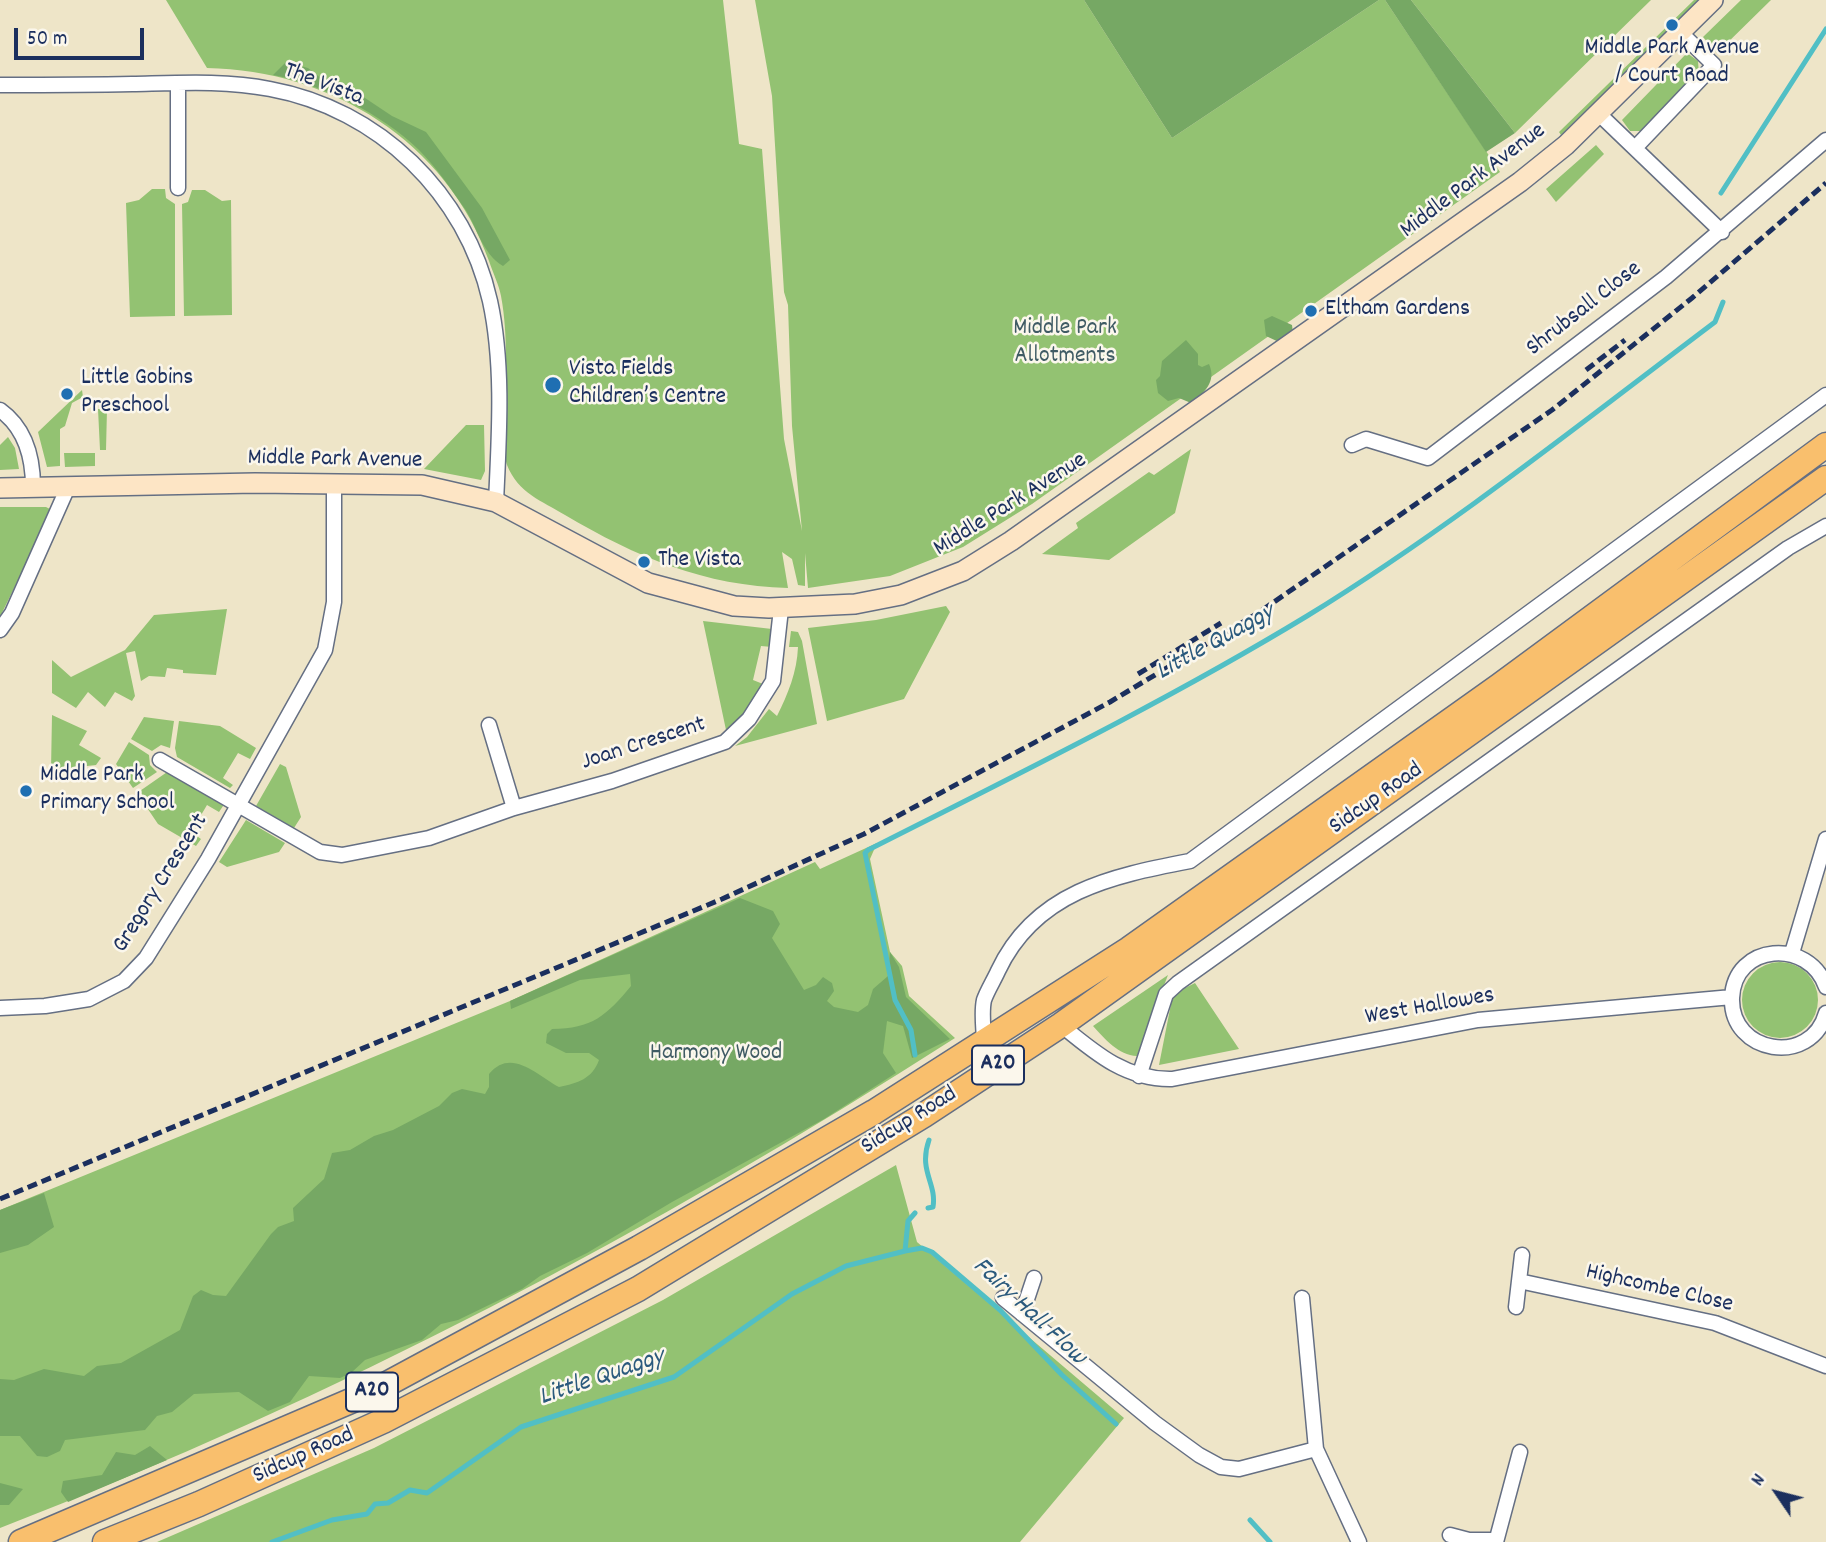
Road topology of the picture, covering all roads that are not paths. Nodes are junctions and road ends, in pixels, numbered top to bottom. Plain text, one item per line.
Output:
1 (1713, 0) edge
2 (1680, 32) junction
3 (178, 83) junction
4 (0, 85) edge
5 (1598, 113) junction
6 (1826, 140) edge
7 (1635, 148) junction
8 (178, 188) dead end
9 (1722, 232) junction
10 (1826, 395) edge
11 (0, 410) edge
12 (1352, 445) dead end
13 (1826, 445) edge
14 (1826, 478) edge
15 (334, 484) junction
16 (33, 487) junction
17 (68, 487) junction
18 (0, 488) edge
19 (496, 502) junction
20 (1826, 526) edge
21 (781, 609) junction
22 (0, 630) edge
23 (489, 725) dead end
24 (160, 760) dead end
25 (237, 805) junction
26 (514, 808) junction
27 (1826, 839) edge
28 (1791, 953) junction
29 (1826, 987) edge
30 (1732, 997) junction
31 (0, 1008) edge
32 (1826, 1013) edge
33 (1061, 1025) junction
34 (984, 1043) junction
35 (1139, 1076) junction
36 (1522, 1255) dead end
37 (1034, 1278) dead end
38 (1518, 1281) junction
39 (1003, 1298) dead end
40 (1302, 1298) dead end
41 (1516, 1307) dead end
42 (1022, 1314) junction
43 (1826, 1366) edge
44 (1316, 1449) junction
45 (1520, 1452) dead end
46 (1450, 1535) dead end
47 (1496, 1541) edge
48 (20, 1542) edge
49 (105, 1542) edge
50 (1359, 1542) edge

1 - 2 street, Middle Park Avenue
2 - 5 street, Middle Park Avenue
2 - 7 street
3 - 4 street, The Vista
3 - 8 street
3 - 19 street, The Vista
5 - 7 street
5 - 21 street, Middle Park Avenue
6 - 9 street, Shrubsall Close
7 - 9 street
9 - 12 street, Shrubsall Close
10 - 34 street
11 - 16 street
13 - 34 highway, Sidcup Road / A20
14 - 33 highway, Sidcup Road / A20
15 - 17 street, Middle Park Avenue
15 - 19 street, Middle Park Avenue
15 - 25 street, Gregory Crescent
16 - 17 street, Middle Park Avenue
16 - 18 street, Middle Park Avenue
17 - 22 street
19 - 21 street, Middle Park Avenue
20 - 35 street, Sidcup Road
21 - 26 street, Joan Crescent
23 - 26 street
24 - 25 street, Gregory Crescent
25 - 26 street, Joan Crescent
25 - 31 street, Gregory Crescent
27 - 28 street
28 - 29 street
28 - 30 street
30 - 32 street
30 - 35 street, West Hallowes
33 - 35 street
33 - 49 highway, Sidcup Road / A20
34 - 48 highway, Sidcup Road / A20
36 - 38 street
37 - 42 street
38 - 41 street
38 - 43 street, Highcombe Close
39 - 42 street
40 - 44 street
42 - 44 street
44 - 50 street
45 - 47 street
46 - 47 street

